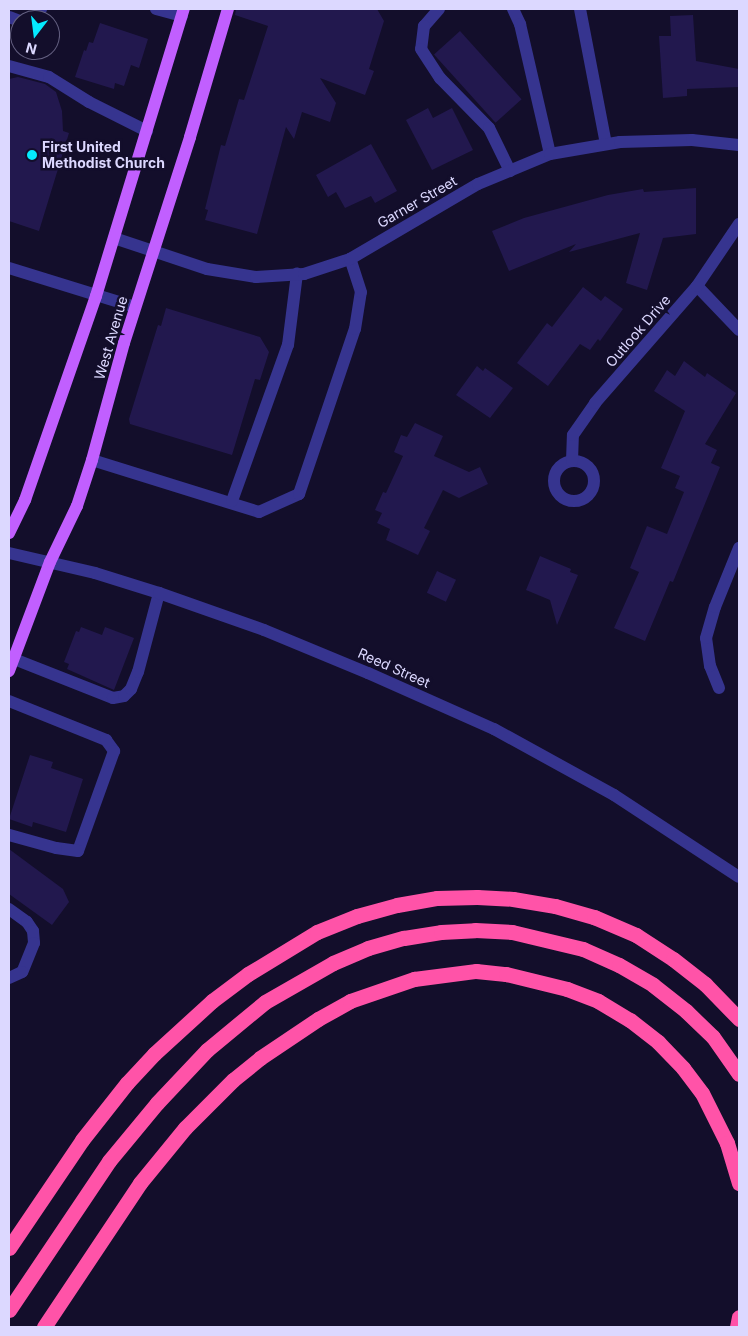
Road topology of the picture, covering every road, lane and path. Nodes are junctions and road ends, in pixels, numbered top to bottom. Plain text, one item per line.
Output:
1 (156, 9) edge
2 (228, 9) edge
3 (439, 9) edge
4 (513, 9) edge
5 (580, 9) edge
6 (183, 12) edge
7 (9, 66) edge
8 (147, 131) junction
9 (606, 144) junction
10 (739, 145) edge
11 (550, 154) junction
12 (510, 171) junction
13 (739, 224) edge
14 (114, 238) junction
15 (153, 252) junction
16 (350, 259) junction
17 (9, 268) edge
18 (298, 274) junction
19 (697, 286) junction
20 (96, 296) junction
21 (135, 307) junction
22 (739, 330) edge
23 (92, 460) junction
24 (572, 461) dead end
25 (232, 501) junction
26 (9, 533) edge
27 (739, 548) edge
28 (9, 552) edge
29 (50, 562) junction
30 (159, 593) junction
31 (14, 658) junction
32 (9, 671) edge
33 (719, 688) dead end
34 (9, 701) edge
35 (9, 835) edge
36 (739, 876) edge
37 (9, 909) edge
38 (9, 978) edge
39 (739, 1020) edge
40 (739, 1074) edge
41 (739, 1183) edge
42 (9, 1248) edge
43 (9, 1310) edge
44 (739, 1317) edge
45 (44, 1327) edge
46 (736, 1327) edge

1 - 6 street
2 - 15 main road, West Avenue
3 - 12 street
4 - 11 street
5 - 9 street
6 - 8 main road, West Avenue
7 - 8 street
8 - 14 main road, West Avenue
9 - 10 street, Garner Street
9 - 11 street, Garner Street
11 - 12 street, Garner Street
12 - 16 street, Garner Street
13 - 19 street, Outlook Drive
14 - 15 street, Garner Street
14 - 20 main road, West Avenue
15 - 18 street, Garner Street
15 - 21 main road, West Avenue
16 - 18 street, Garner Street
16 - 25 street
17 - 20 street
18 - 25 street
19 - 22 street
19 - 24 street, Outlook Drive
20 - 21 street
20 - 26 main road, West Avenue
21 - 23 main road, West Avenue
23 - 25 street
23 - 29 main road, West Avenue
27 - 33 street
28 - 29 street, Reed Street
29 - 30 street, Reed Street
29 - 31 main road, West Avenue
30 - 31 street
30 - 36 street, Reed Street
31 - 32 main road, West Avenue
34 - 35 street
37 - 38 street
39 - 42 highway
40 - 43 highway
41 - 45 highway
44 - 46 highway

